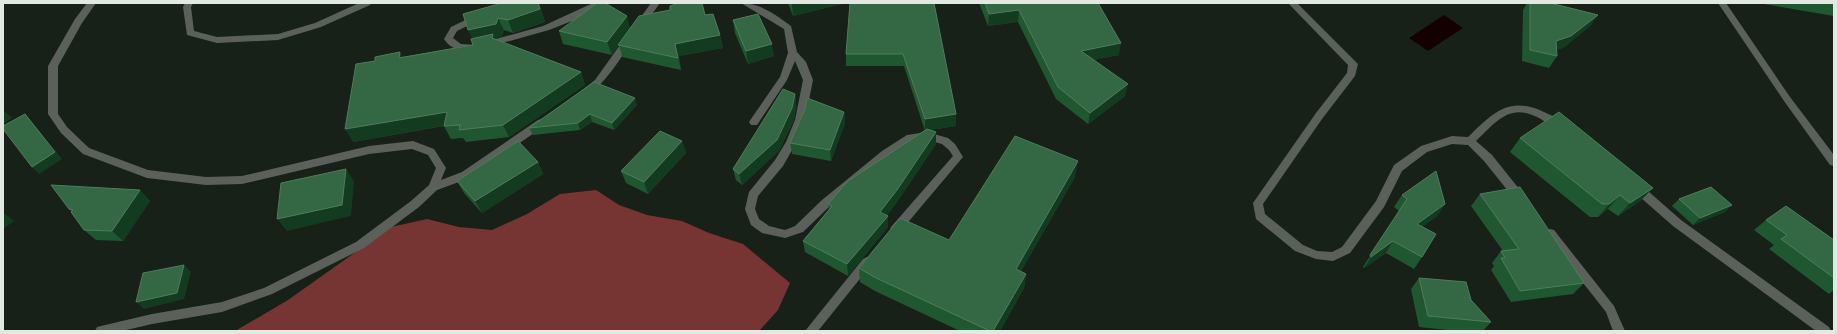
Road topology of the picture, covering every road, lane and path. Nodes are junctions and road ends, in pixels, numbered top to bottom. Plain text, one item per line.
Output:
1 (92, 3) edge
2 (189, 3) edge
3 (367, 3) edge
4 (600, 3) edge
5 (656, 3) edge
6 (745, 3) edge
7 (1292, 3) edge
8 (1722, 3) edge
9 (489, 13) edge
10 (793, 53) junction
11 (580, 95) edge
12 (551, 116) edge
13 (754, 122) dead end
14 (1566, 131) edge
15 (1470, 141) junction
16 (1834, 162) edge
17 (1626, 180) edge
18 (433, 187) junction
19 (1526, 205) edge
20 (1541, 223) edge
21 (890, 236) edge
22 (874, 254) edge
23 (101, 331) edge
24 (811, 331) edge
25 (1619, 331) edge
26 (1825, 331) edge

1 - 18 street
2 - 3 street
4 - 9 street
5 - 11 street
6 - 10 street
7 - 15 street
8 - 16 street
10 - 13 street
10 - 21 street
12 - 18 street
14 - 15 street
15 - 19 street
17 - 26 street
18 - 23 street
20 - 25 street
22 - 24 street

